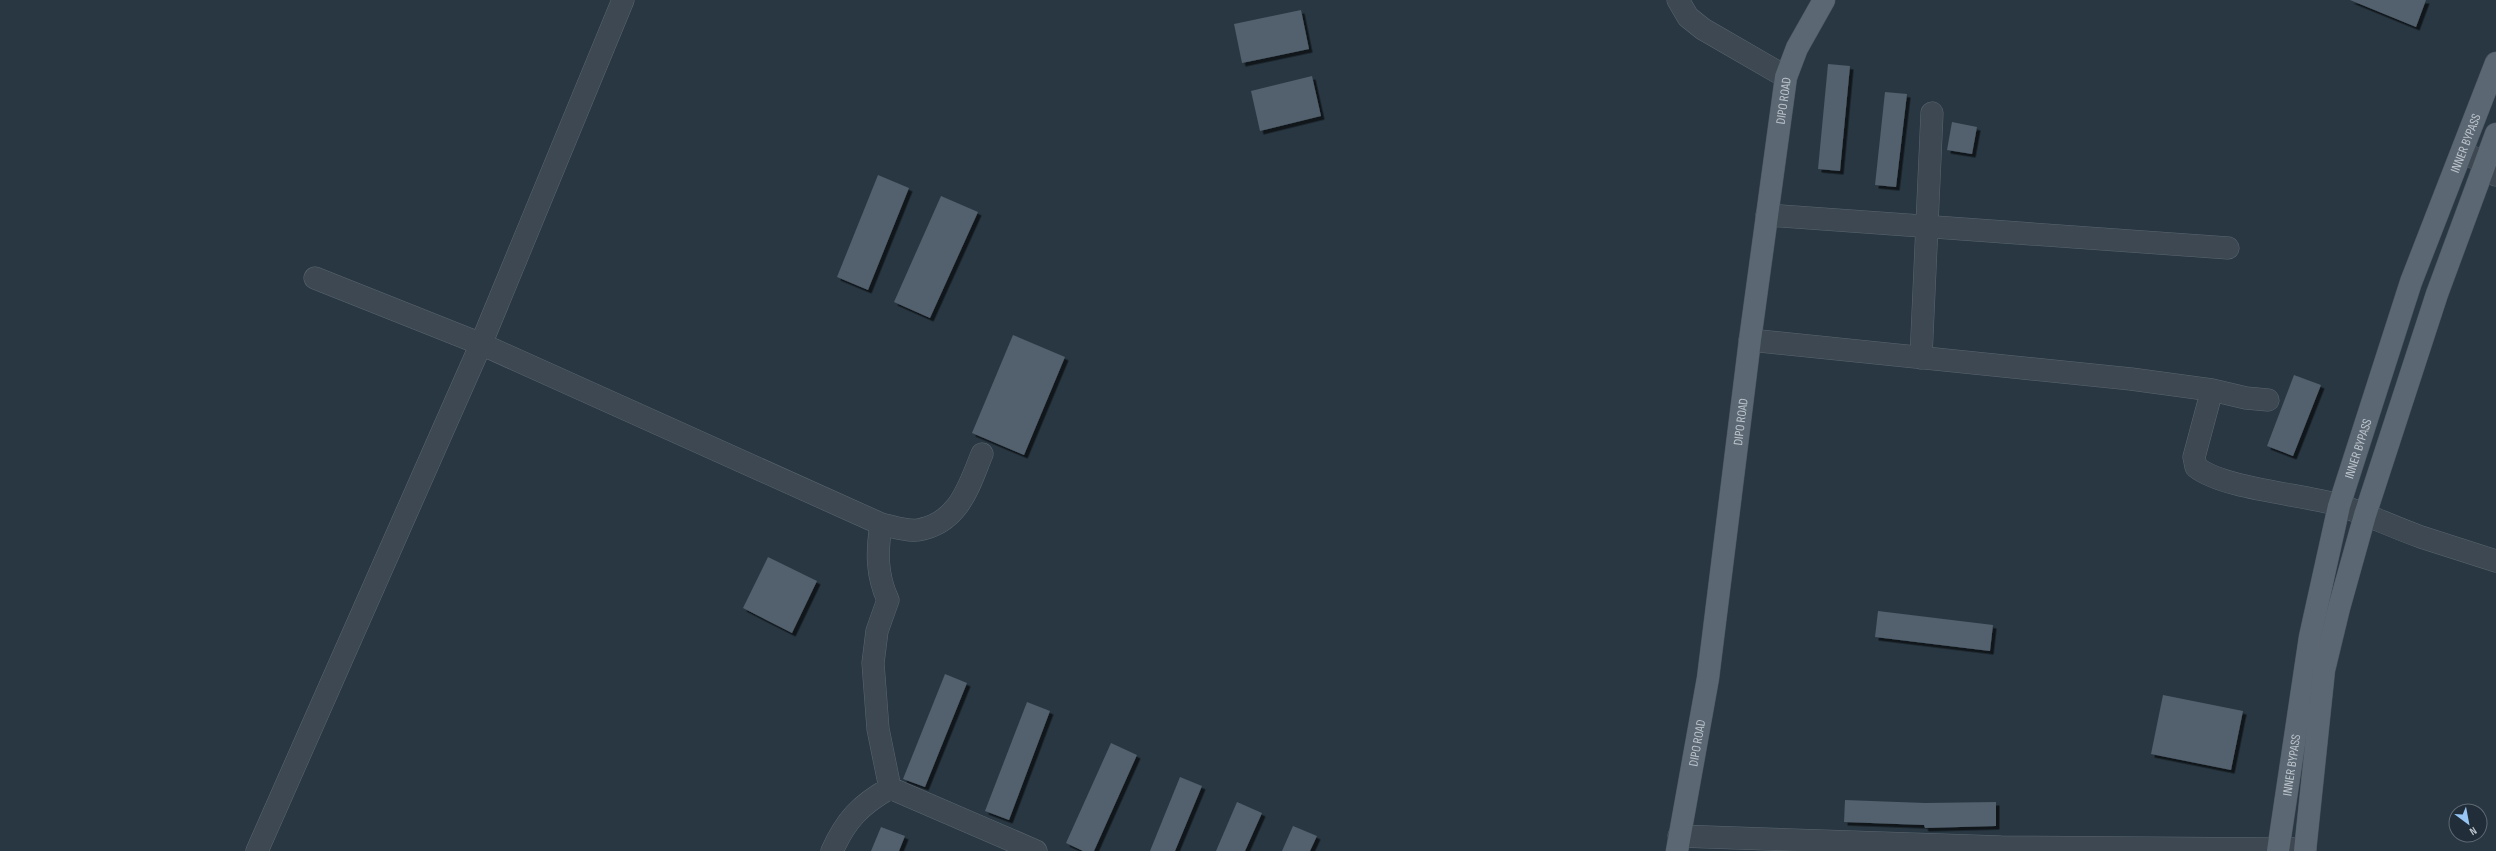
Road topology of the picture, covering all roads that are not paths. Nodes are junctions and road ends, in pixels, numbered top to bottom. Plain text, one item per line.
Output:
1 (623, 0) edge
2 (1678, 0) edge
3 (1821, 4) edge
4 (2496, 63) edge
5 (1786, 77) junction
6 (1932, 113) dead end
7 (2496, 134) edge
8 (2462, 152) junction
9 (2490, 169) edge
10 (1767, 215) junction
11 (1927, 226) junction
12 (2228, 248) dead end
13 (315, 278) dead end
14 (1750, 340) junction
15 (481, 344) junction
16 (1922, 358) junction
17 (2212, 390) junction
18 (2268, 400) dead end
19 (982, 454) dead end
20 (2340, 506) junction
21 (2365, 515) junction
22 (881, 524) junction
23 (2496, 561) edge
24 (890, 788) junction
25 (1678, 844) edge
26 (2278, 850) edge
27 (2305, 850) edge
28 (257, 851) edge
29 (832, 851) edge
30 (1036, 851) edge

1 - 15 street
2 - 5 street
3 - 5 main road, DIPO ROAD
4 - 8 main road, INNER BYPASS
5 - 10 main road, DIPO ROAD
6 - 11 street
7 - 9 main road, INNER BYPASS
8 - 9 street
8 - 20 main road, INNER BYPASS
9 - 21 main road, INNER BYPASS
10 - 11 street
10 - 14 main road, DIPO ROAD
11 - 12 street
11 - 16 street
13 - 15 street
14 - 16 street
14 - 25 main road, DIPO ROAD
15 - 22 street
15 - 28 street
16 - 17 street
17 - 18 street
17 - 20 street
19 - 22 street
20 - 21 street
20 - 26 main road, INNER BYPASS
21 - 23 street
21 - 27 main road, INNER BYPASS
22 - 24 street
24 - 29 street
24 - 30 street
25 - 26 street
26 - 27 street

